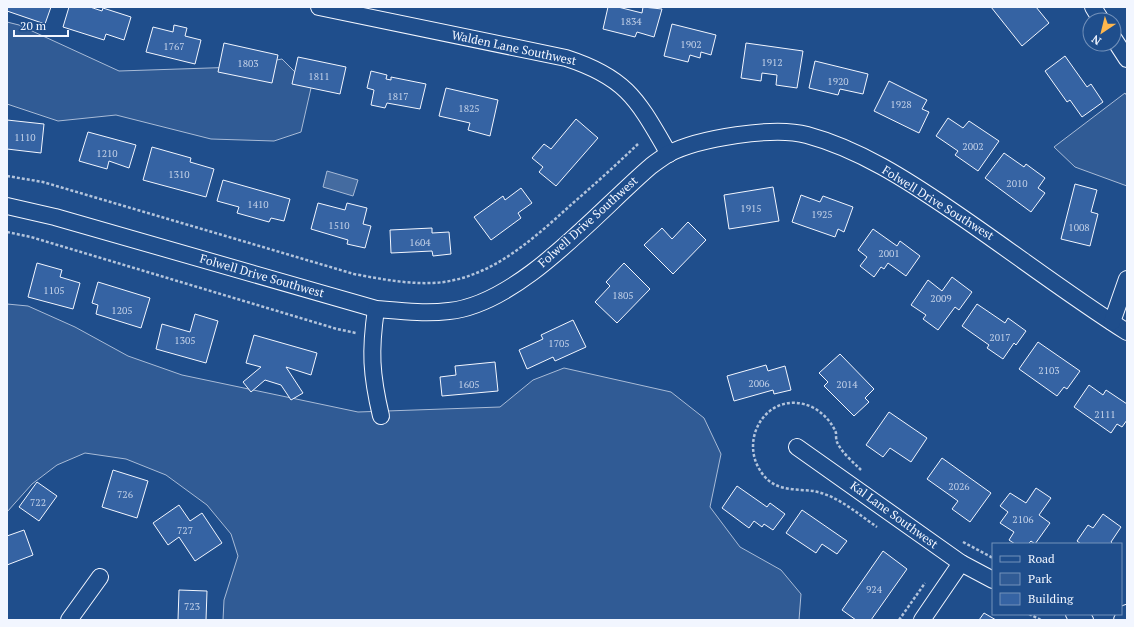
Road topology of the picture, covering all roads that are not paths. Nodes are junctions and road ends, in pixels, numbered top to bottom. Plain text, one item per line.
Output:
1 (318, 7) edge
2 (669, 154) junction
3 (7, 206) edge
4 (1127, 279) edge
5 (376, 309) junction
6 (1112, 322) junction
7 (1127, 332) edge
8 (380, 416) dead end
9 (797, 447) dead end
10 (961, 563) junction
11 (100, 577) dead end
12 (992, 579) edge
13 (1127, 613) edge
14 (1076, 615) edge
15 (69, 620) edge
16 (922, 620) edge
17 (1085, 620) edge
18 (1122, 620) edge

1 - 2 street, Walden Lane Southwest
2 - 5 street, Folwell Drive Southwest
2 - 6 street, Folwell Drive Southwest
3 - 5 street, Folwell Drive Southwest
4 - 6 street
5 - 8 street
6 - 7 street, Folwell Drive Southwest
9 - 10 street, Kal Lane Southwest
10 - 12 street, Kal Lane Southwest
10 - 16 street
11 - 15 street
13 - 18 street
14 - 17 street

